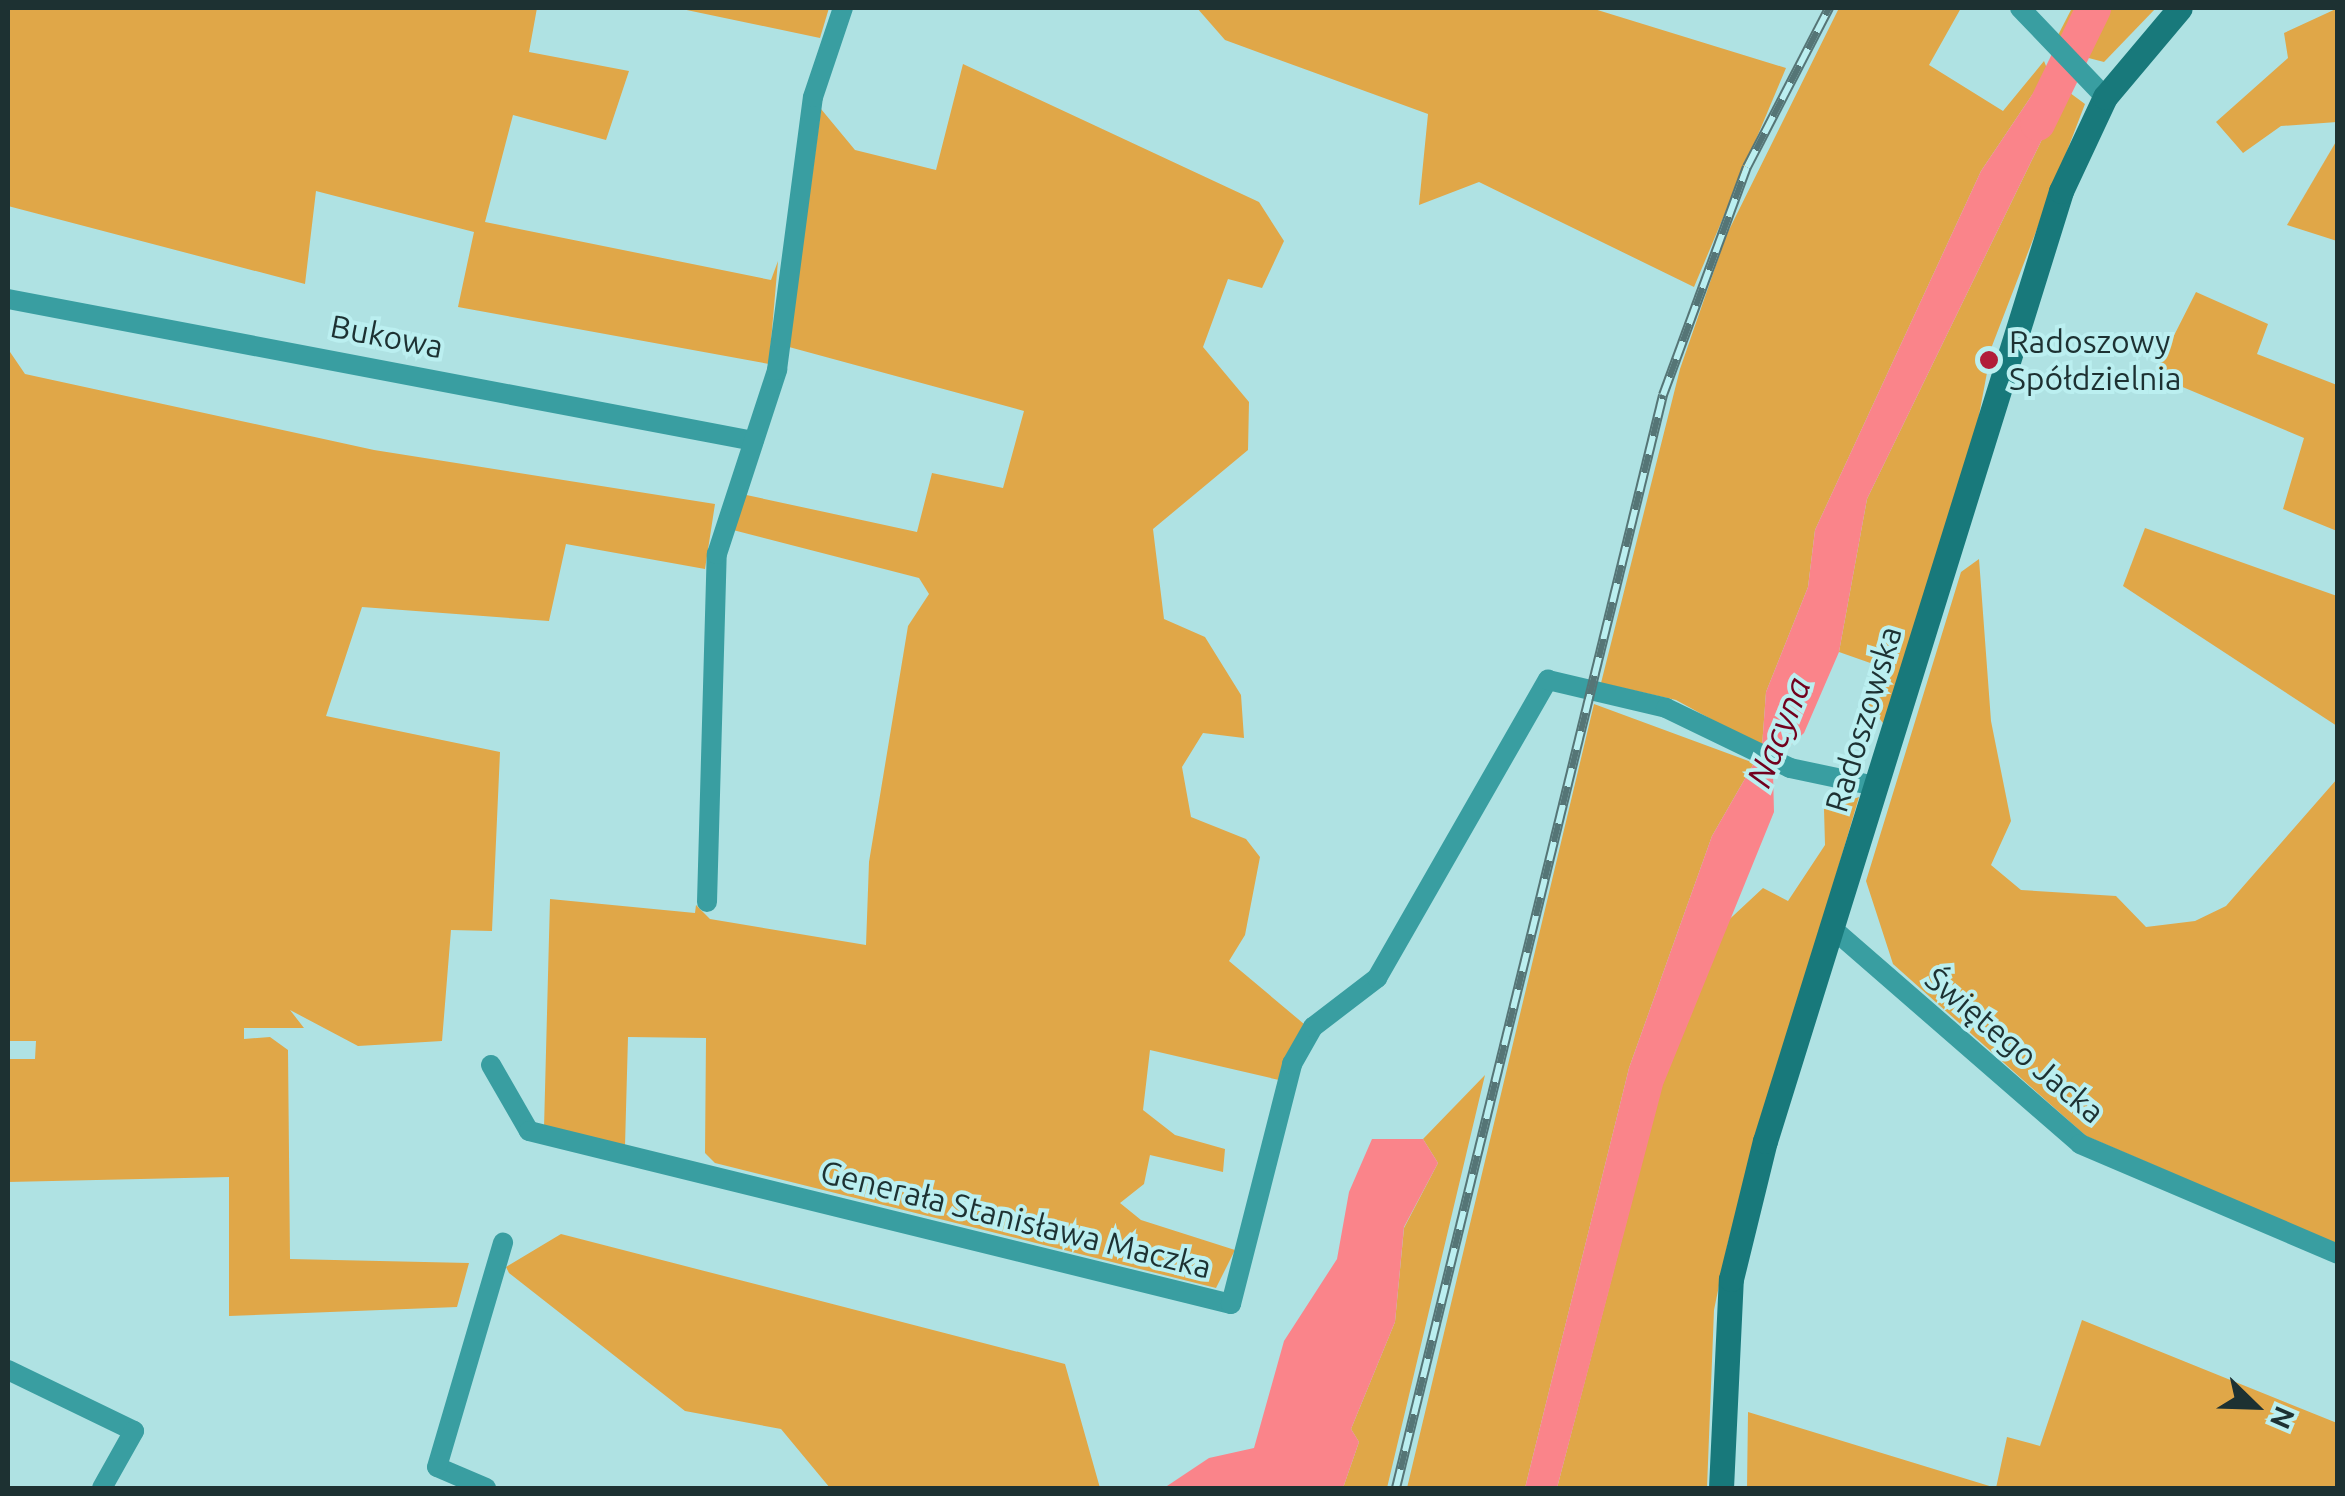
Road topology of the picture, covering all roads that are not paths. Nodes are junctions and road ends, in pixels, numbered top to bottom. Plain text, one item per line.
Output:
1 (843, 8) edge
2 (2020, 8) edge
3 (2180, 8) edge
4 (2104, 97) junction
5 (8, 299) edge
6 (754, 441) junction
7 (1875, 786) junction
8 (708, 902) dead end
9 (1833, 929) junction
10 (492, 1065) dead end
11 (502, 1243) dead end
12 (2338, 1254) edge
13 (8, 1370) edge
14 (102, 1488) edge
15 (486, 1488) edge
16 (1721, 1488) edge

1 - 6 street
2 - 4 street
3 - 4 street, Radoszowska
4 - 7 street, Radoszowska
5 - 6 street, Bukowa
6 - 8 street
7 - 9 street, Radoszowska
7 - 10 street, Generała Stanisława Maczka
9 - 12 street, Świętego Jacka
9 - 16 street, Radoszowska
11 - 15 street
13 - 14 street

